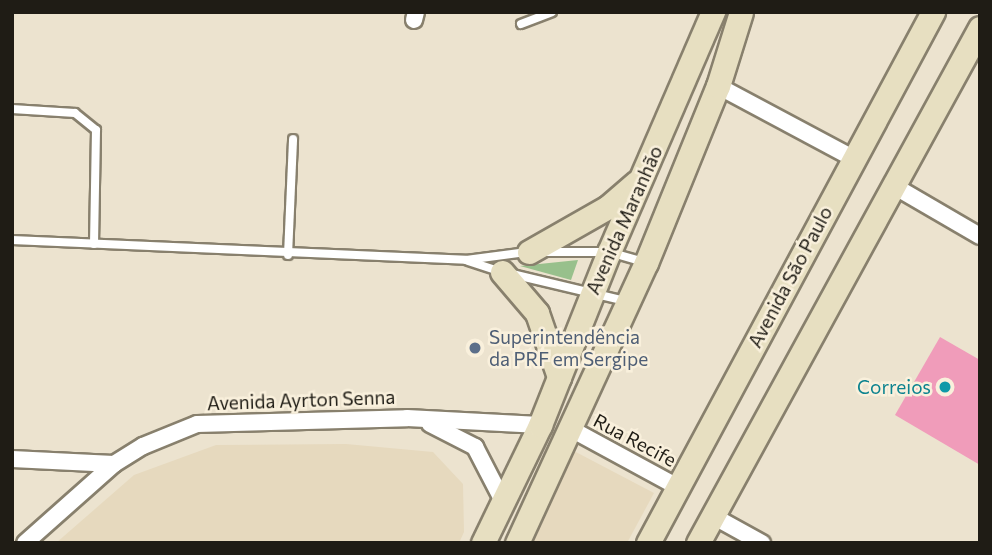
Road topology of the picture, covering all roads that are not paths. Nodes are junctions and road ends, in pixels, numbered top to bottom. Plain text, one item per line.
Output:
1 (552, 12) edge
2 (713, 12) edge
3 (741, 12) edge
4 (933, 12) edge
5 (522, 24) dead end
6 (978, 34) edge
7 (718, 86) junction
8 (12, 109) edge
9 (293, 139) dead end
10 (853, 158) junction
11 (644, 175) junction
12 (894, 186) junction
13 (980, 236) edge
14 (12, 240) edge
15 (94, 244) junction
16 (529, 252) junction
17 (609, 252) junction
18 (288, 255) junction
19 (466, 260) junction
20 (646, 263) junction
21 (502, 272) junction
22 (593, 290) junction
23 (629, 302) junction
24 (559, 377) junction
25 (407, 418) junction
26 (540, 425) junction
27 (571, 429) junction
28 (12, 459) edge
29 (114, 464) junction
30 (678, 487) junction
31 (503, 501) junction
32 (713, 516) junction
33 (25, 543) edge
34 (483, 543) edge
35 (517, 543) edge
36 (648, 543) edge
37 (698, 543) edge
38 (762, 543) edge

1 - 5 lane
2 - 11 main road, Avenida Maranhão
3 - 7 main road, Avenida Maranhão
4 - 10 main road, Avenida São Paulo
6 - 12 main road
7 - 10 street
7 - 20 main road, Avenida Maranhão
8 - 15 lane
9 - 18 lane
10 - 30 main road, Avenida São Paulo
11 - 16 main road
11 - 17 main road, Avenida Maranhão
12 - 13 street
12 - 32 main road
14 - 15 lane
15 - 18 lane
16 - 17 lane
16 - 19 lane
17 - 20 lane
17 - 22 main road, Avenida Maranhão
18 - 19 lane
19 - 21 lane
20 - 23 main road, Avenida Maranhão
21 - 22 lane
21 - 24 main road
22 - 23 lane
22 - 24 main road, Avenida Maranhão
23 - 27 main road, Avenida Maranhão
24 - 26 main road, Avenida Maranhão
25 - 26 street, Avenida Ayrton Senna
25 - 29 street, Avenida Ayrton Senna
25 - 31 street, Avenida Ayrton Senna
26 - 31 main road, Avenida Maranhão
27 - 30 street, Rua Recife
27 - 35 main road, Avenida Maranhão
28 - 29 street
29 - 33 street, Avenida Ayrton Senna
30 - 36 main road, Avenida São Paulo
31 - 34 main road, Avenida Maranhão
32 - 37 main road
32 - 38 street

